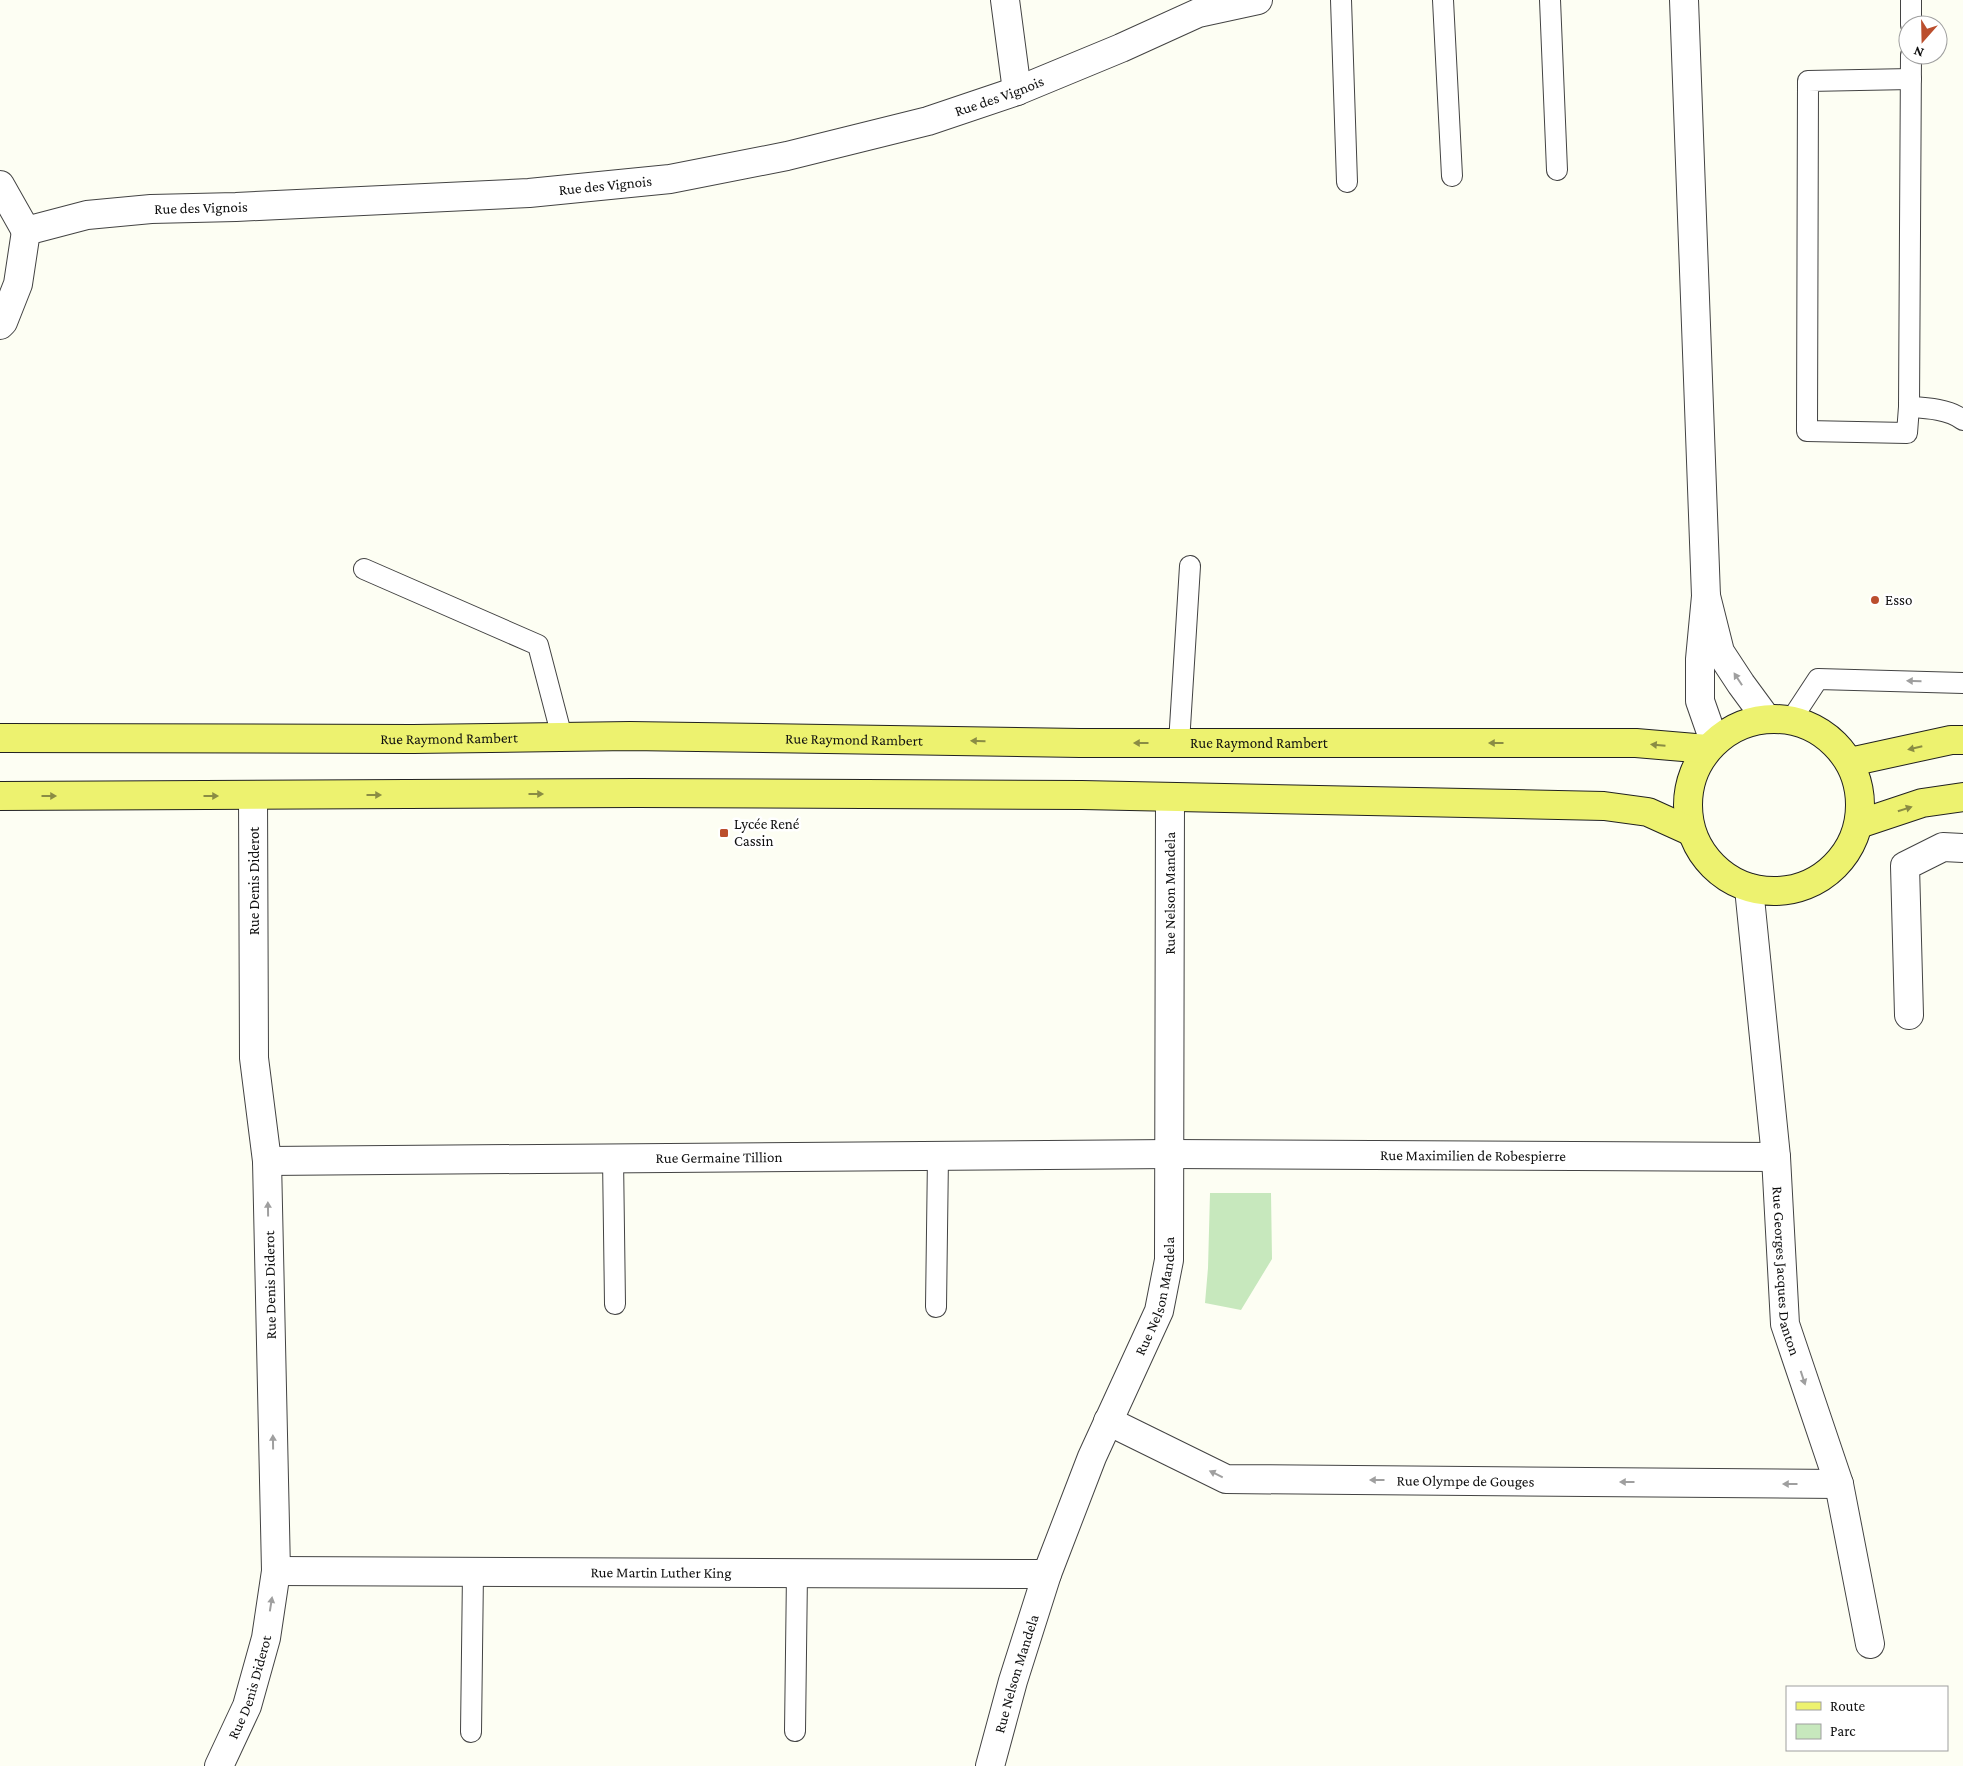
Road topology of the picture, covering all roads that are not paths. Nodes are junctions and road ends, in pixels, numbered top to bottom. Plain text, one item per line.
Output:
1 (1005, 0) edge
2 (1258, 0) edge
3 (1341, 0) edge
4 (1443, 0) edge
5 (1550, 0) edge
6 (1684, 0) edge
7 (1911, 0) edge
8 (1911, 15) edge
9 (1911, 65) edge
10 (1911, 79) junction
11 (1017, 91) junction
12 (1557, 170) dead end
13 (1452, 176) dead end
14 (1346, 182) dead end
15 (0, 185) edge
16 (26, 231) junction
17 (0, 325) edge
18 (1909, 407) junction
19 (1963, 420) edge
20 (1190, 566) dead end
21 (364, 569) dead end
22 (1706, 596) junction
23 (1963, 683) edge
24 (1778, 719) junction
25 (562, 737) junction
26 (0, 738) edge
27 (1963, 740) edge
28 (1178, 743) junction
29 (1710, 745) junction
30 (1850, 762) junction
31 (0, 796) edge
32 (252, 796) junction
33 (1170, 797) junction
34 (1963, 797) edge
35 (1859, 824) junction
36 (1690, 830) junction
37 (1963, 848) edge
38 (1749, 888) junction
39 (1909, 1015) dead end
40 (1171, 1154) junction
41 (938, 1156) junction
42 (1776, 1157) junction
43 (613, 1158) junction
44 (267, 1161) junction
45 (615, 1304) dead end
46 (936, 1307) dead end
47 (1108, 1421) junction
48 (1838, 1484) junction
49 (276, 1571) junction
50 (473, 1572) junction
51 (797, 1573) junction
52 (1047, 1574) junction
53 (1870, 1644) dead end
54 (795, 1731) dead end
55 (471, 1732) dead end
56 (219, 1766) edge
57 (990, 1766) edge

1 - 11 street
2 - 11 street, Rue des Vignois
3 - 14 lane
4 - 13 lane
5 - 12 lane
6 - 22 street
7 - 8 lane
9 - 10 lane
10 - 18 lane
10 - 18 lane
11 - 16 street, Rue des Vignois
15 - 16 street
16 - 17 street
18 - 19 lane
20 - 28 lane
21 - 25 lane
24 -> 22 street
22 - 29 street
23 -> 24 lane
24 - 29 main road
24 - 30 main road
25 - 26 main road, Rue Raymond Rambert
28 -> 25 main road, Rue Raymond Rambert
27 -> 30 main road
29 -> 28 main road, Rue Raymond Rambert
29 - 36 main road
30 - 35 main road
31 -> 32 main road
32 -> 33 main road
32 - 44 street, Rue Denis Diderot
33 - 36 main road
33 - 40 street, Rue Nelson Mandela
35 -> 34 main road
35 - 38 main road
36 - 38 main road
37 - 39 street
38 - 42 street, Rue Georges Jacques Danton
40 - 41 street, Rue Germaine Tillion
40 - 42 street, Rue Maximilien de Robespierre
40 - 47 street, Rue Nelson Mandela
41 - 43 street, Rue Germaine Tillion
41 - 46 lane
42 -> 48 street, Rue Georges Jacques Danton
43 - 44 street, Rue Germaine Tillion
43 - 45 lane
49 -> 44 street, Rue Denis Diderot
48 -> 47 street, Rue Olympe de Gouges
47 - 52 street, Rue Nelson Mandela
48 - 53 street, Rue Georges Jacques Danton
49 - 50 street, Rue Martin Luther King
56 -> 49 street, Rue Denis Diderot
50 - 51 street, Rue Martin Luther King
50 - 55 lane
51 - 52 street, Rue Martin Luther King
51 - 54 lane
52 - 57 street, Rue Nelson Mandela

